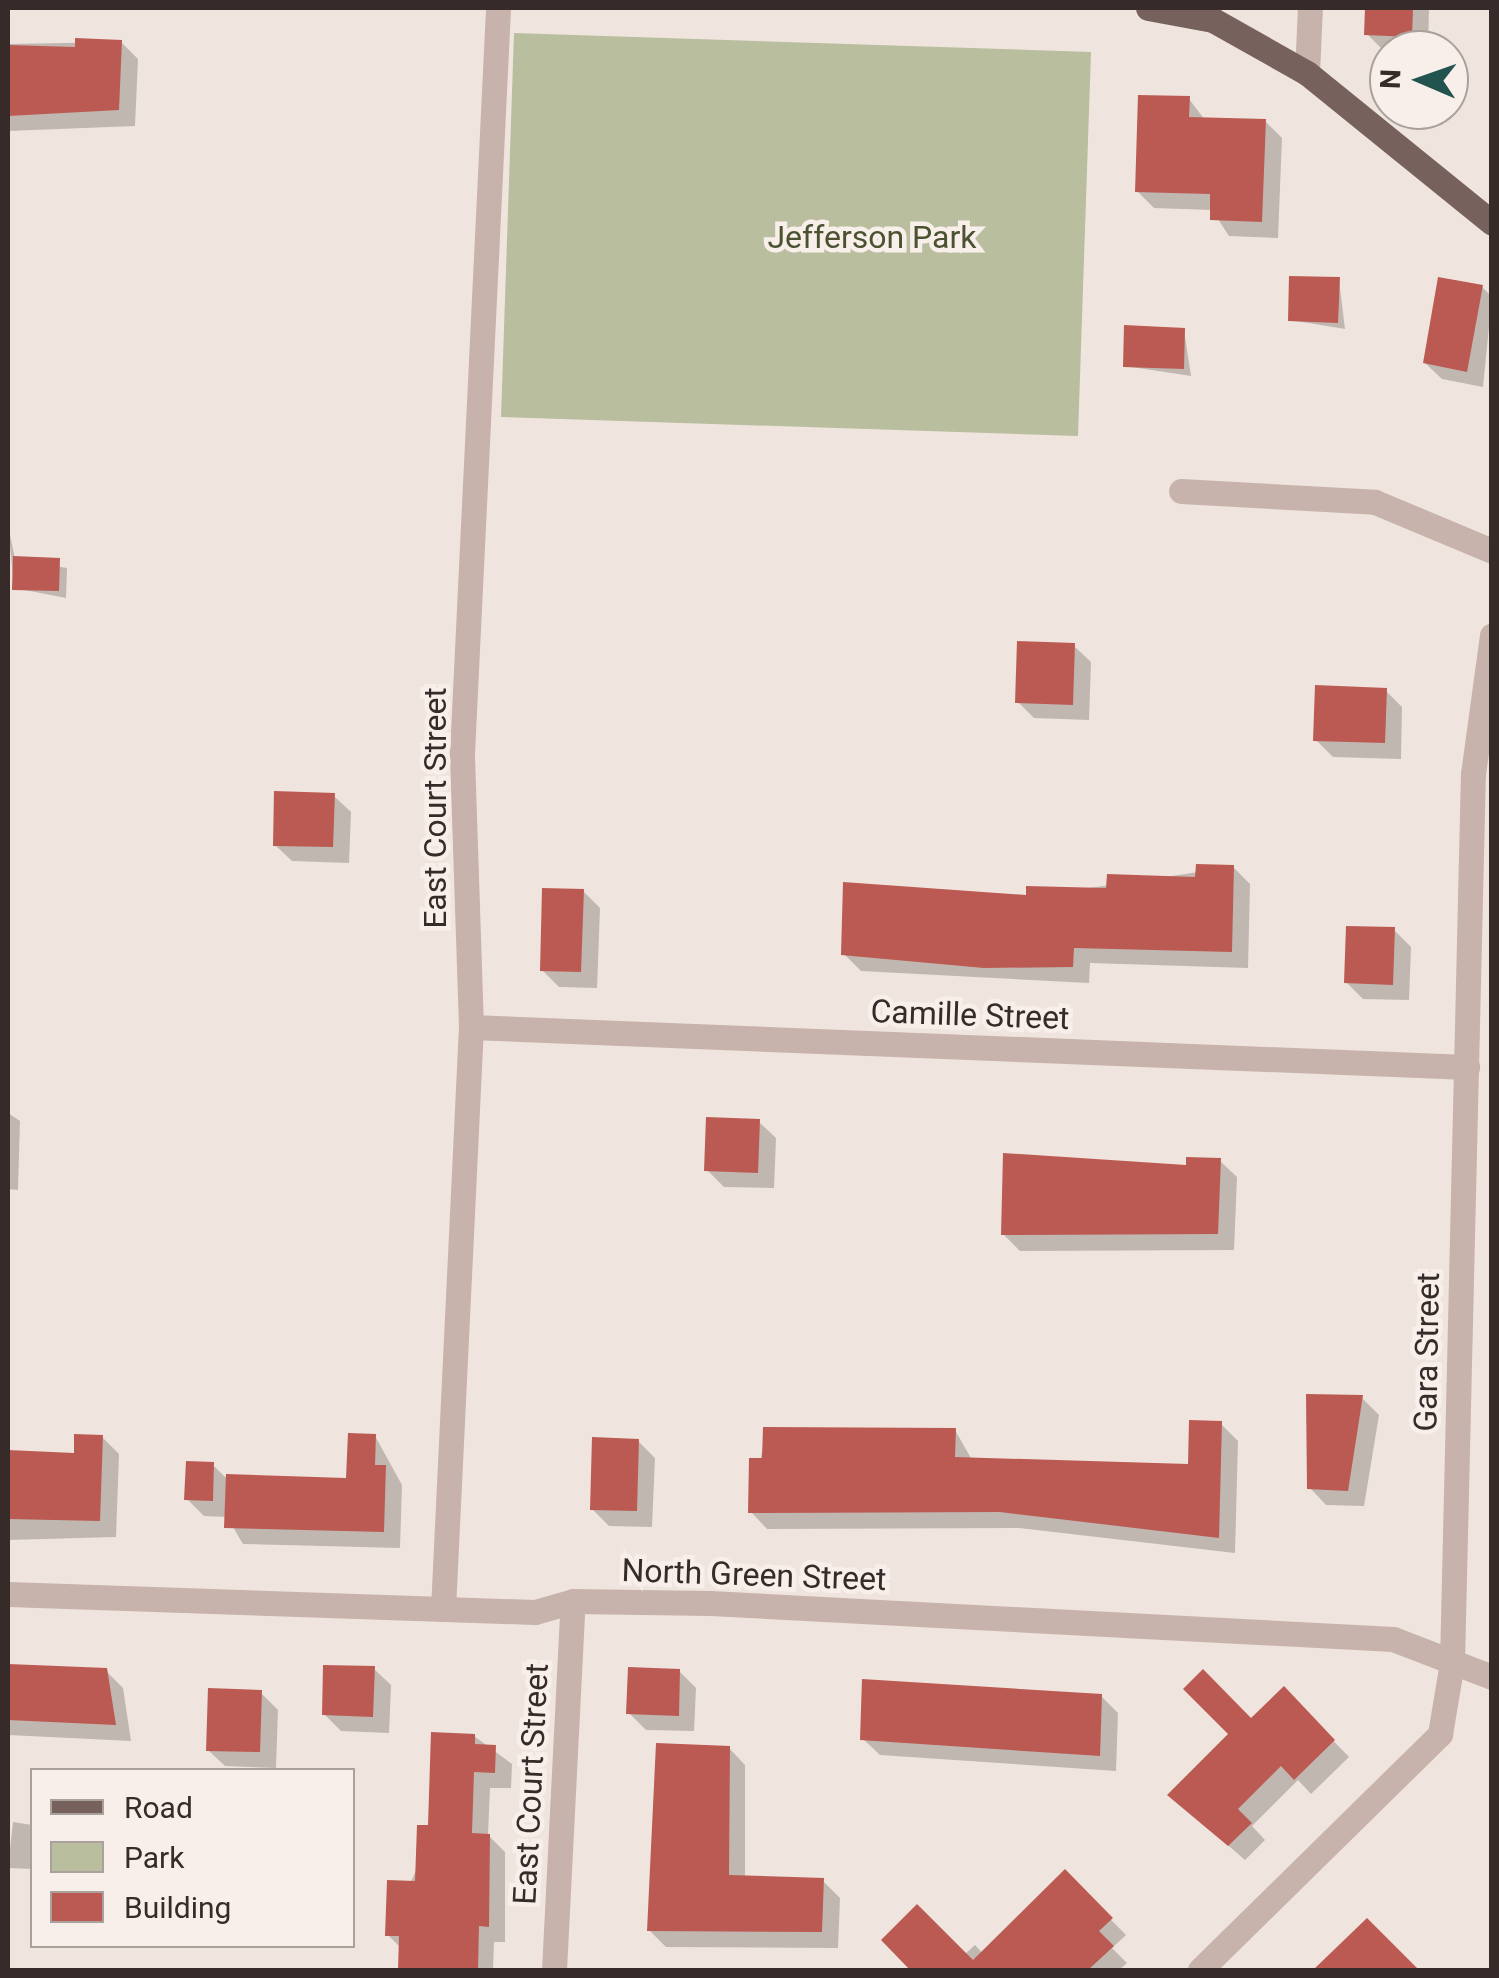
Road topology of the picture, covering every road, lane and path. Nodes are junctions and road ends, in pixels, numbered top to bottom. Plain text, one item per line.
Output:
1 (498, 8) edge
2 (1148, 8) edge
3 (1310, 8) edge
4 (1308, 73) junction
5 (1492, 223) edge
6 (1181, 491) dead end
7 (1492, 551) edge
8 (1492, 635) edge
9 (471, 1027) junction
10 (1467, 1067) junction
11 (8, 1594) edge
12 (573, 1602) junction
13 (443, 1609) junction
14 (1452, 1662) junction
15 (1492, 1677) edge
16 (554, 1970) edge
17 (1200, 1970) edge

1 - 9 street, East Court Street
2 - 4 main road
3 - 4 street
4 - 5 main road
6 - 7 street
8 - 10 street, Gara Street
9 - 10 street, Camille Street
9 - 13 street, East Court Street
10 - 14 street, Gara Street
11 - 13 street, North Green Street
12 - 13 street, North Green Street
12 - 14 street, North Green Street
12 - 16 street, East Court Street
14 - 15 street, North Green Street
14 - 17 street, Gara Street

